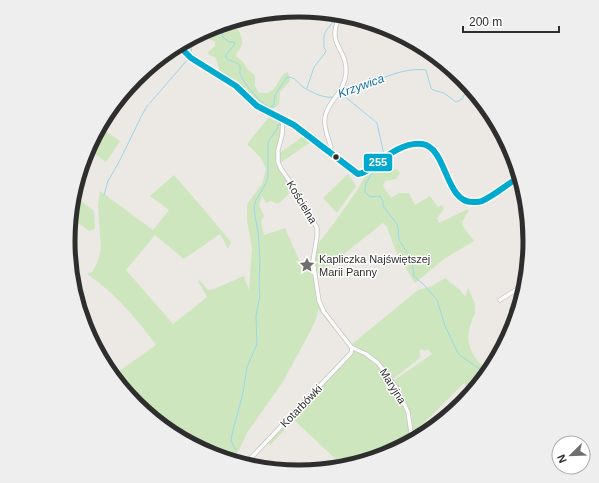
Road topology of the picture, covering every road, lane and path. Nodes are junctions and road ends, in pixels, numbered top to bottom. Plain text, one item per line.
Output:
1 (338, 20) edge
2 (183, 50) edge
3 (283, 120) junction
4 (329, 152) junction
5 (515, 180) edge
6 (519, 288) edge
7 (500, 300) dead end
8 (352, 348) junction
9 (412, 436) edge
10 (249, 460) edge

1 - 4 street
2 - 3 street
3 - 4 street
3 - 8 street, Kościelna
4 - 5 street
6 - 7 street
8 - 9 street, Maryjna
8 - 10 street, Kotarbówki

